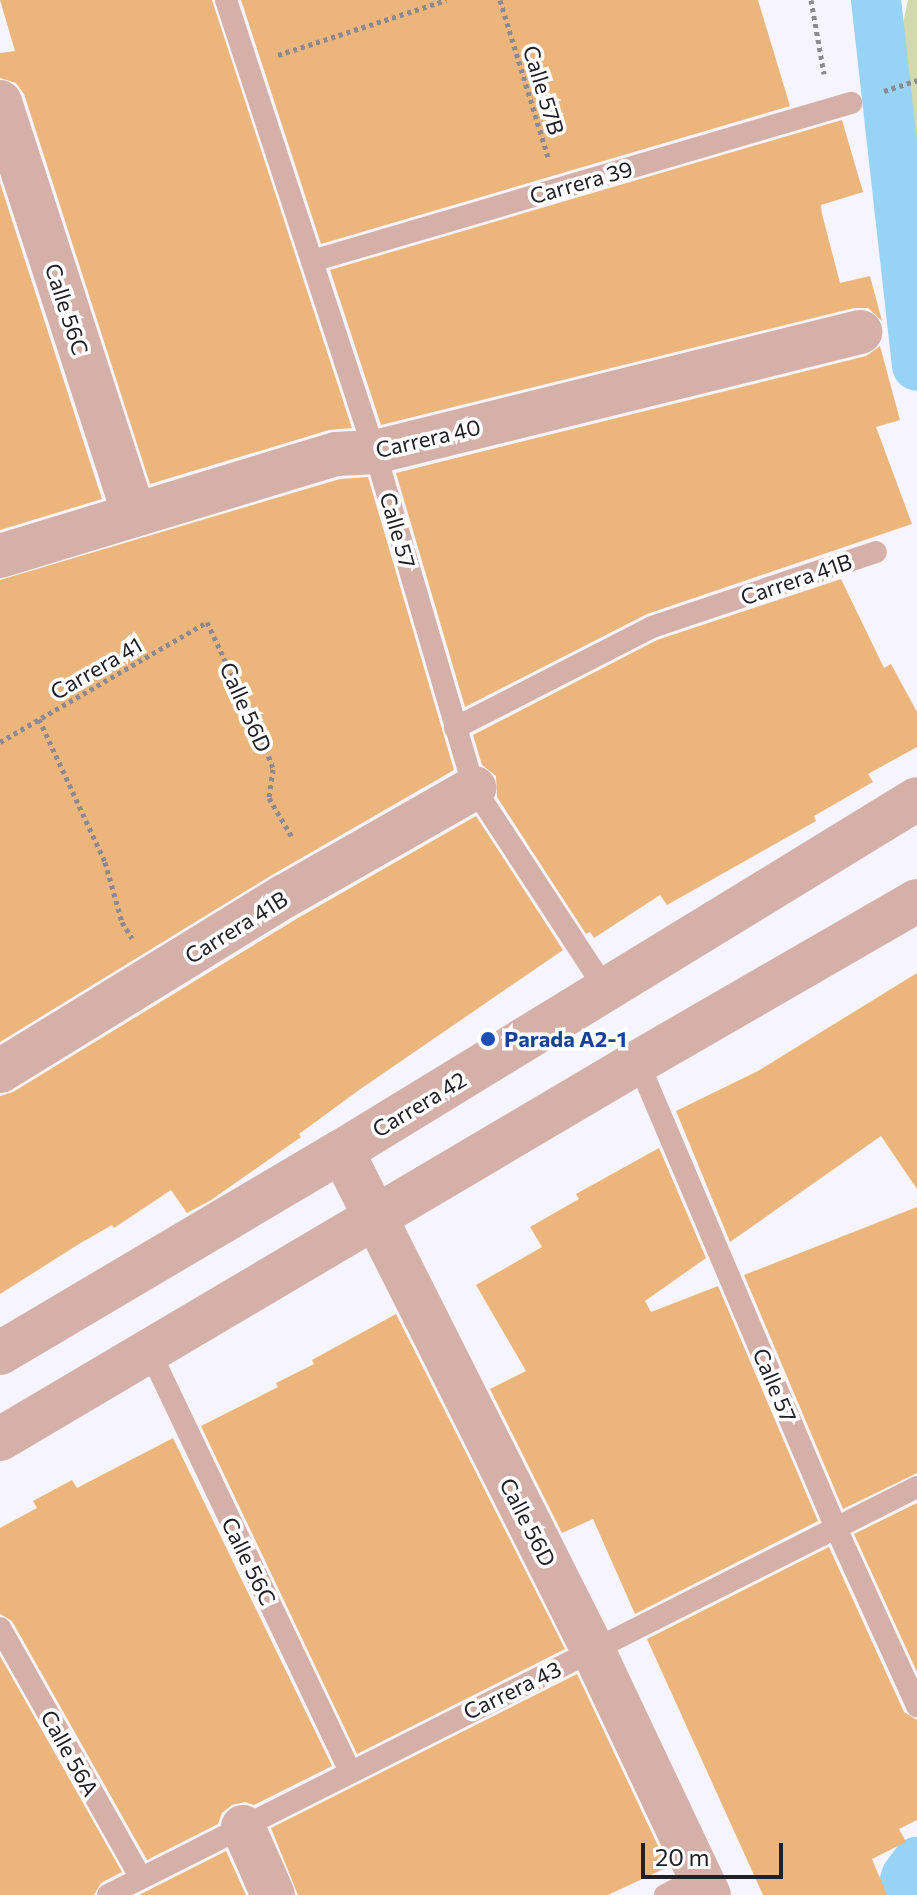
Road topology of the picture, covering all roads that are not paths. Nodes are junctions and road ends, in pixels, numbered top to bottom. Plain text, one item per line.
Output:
1 (226, 0) edge
2 (0, 102) edge
3 (842, 105) road end
4 (312, 261) junction
5 (860, 332) dead end
6 (375, 452) junction
7 (134, 515) junction
8 (876, 552) dead end
9 (0, 556) edge
10 (455, 728) junction
11 (474, 788) junction
12 (917, 799) edge
13 (917, 901) edge
14 (606, 990) junction
15 (638, 1062) junction
16 (0, 1071) edge
17 (342, 1151) junction
18 (376, 1220) junction
19 (149, 1350) junction
20 (0, 1353) edge
21 (0, 1439) edge
22 (917, 1487) edge
23 (836, 1528) junction
24 (0, 1628) edge
25 (593, 1650) junction
26 (917, 1706) edge
27 (350, 1771) junction
28 (243, 1827) junction
29 (141, 1878) junction
30 (692, 1889) edge
31 (108, 1895) edge
32 (273, 1895) edge

1 - 4 lane, Calle 57
2 - 7 street, Calle 56C
3 - 4 lane, Carrera 39
4 - 6 lane, Calle 57
5 - 6 street, Carrera 40
6 - 7 street, Carrera 40
6 - 10 lane, Calle 57
7 - 9 street, Carrera 40
8 - 10 lane, Carrera 41B
10 - 11 lane, Calle 57
11 - 14 lane, Calle 57
11 - 16 street, Carrera 41B
12 - 14 street, Carrera 42
13 - 15 street
14 - 17 street, Carrera 42
15 - 18 street
15 - 23 lane, Calle 57
17 - 18 street, Calle 56D
17 - 20 street, Carrera 42
18 - 19 street
18 - 25 street, Calle 56D
19 - 21 street
19 - 27 lane, Calle 56C
22 - 23 lane, Carrera 43
23 - 25 lane, Carrera 43
23 - 26 lane, Calle 57
24 - 29 lane, Calle 56A
25 - 27 lane, Carrera 43
25 - 30 street, Calle 56D
27 - 28 lane, Carrera 43
28 - 29 lane, Carrera 43
28 - 32 street
29 - 31 lane, Carrera 43

